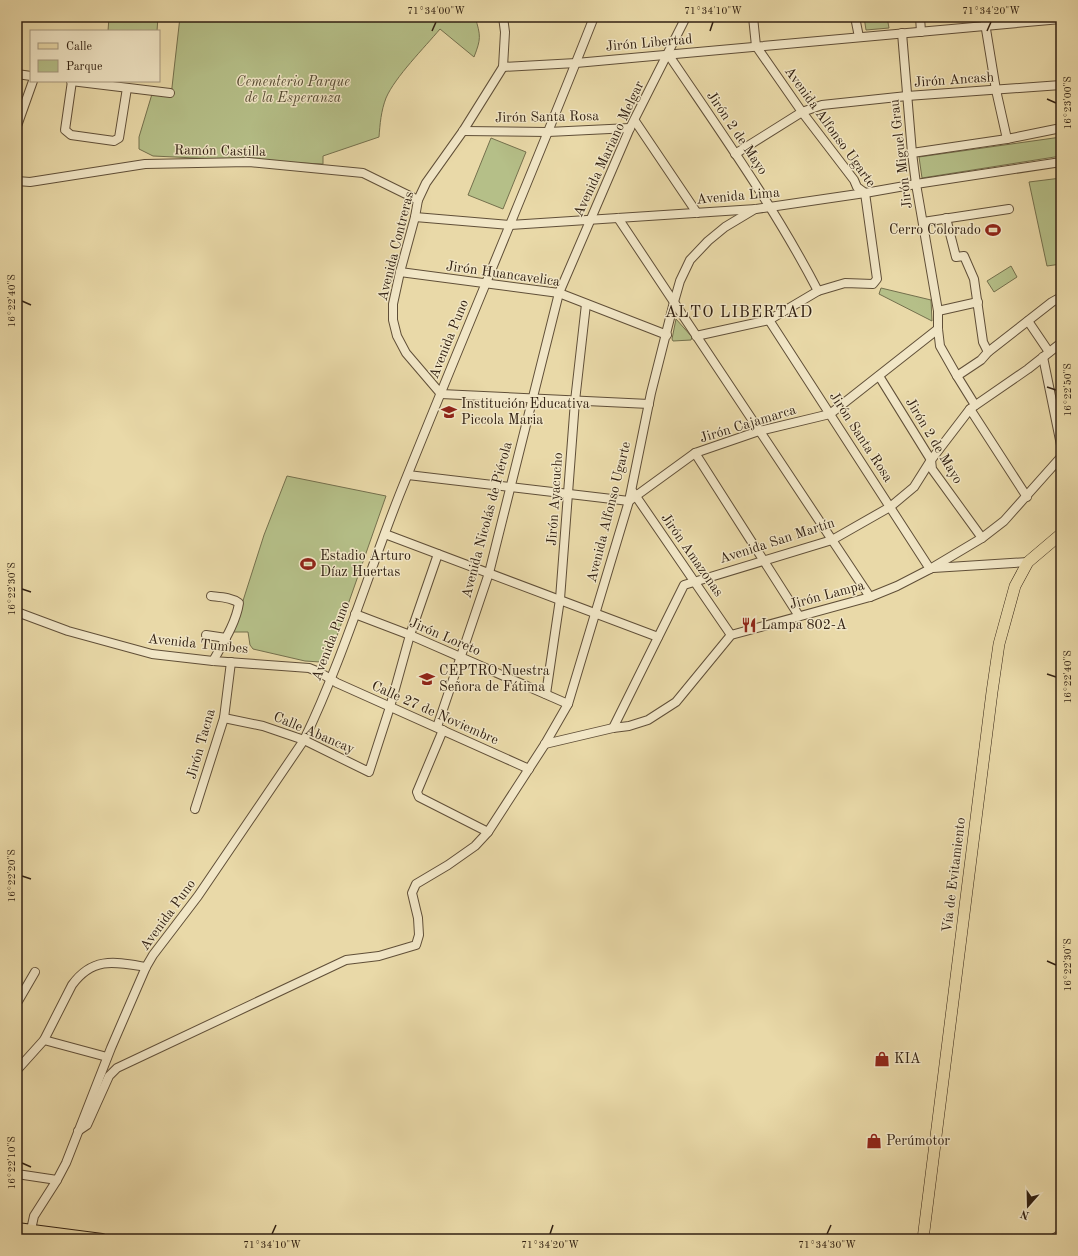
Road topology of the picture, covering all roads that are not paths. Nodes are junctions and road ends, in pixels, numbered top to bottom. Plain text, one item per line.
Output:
1 (503, 17) edge
2 (594, 17) edge
3 (686, 17) edge
4 (753, 17) edge
5 (855, 17) edge
6 (920, 17) edge
7 (1061, 19) edge
8 (984, 21) edge
9 (921, 32) junction
10 (902, 33) junction
11 (859, 37) junction
12 (756, 46) junction
13 (668, 54) junction
14 (576, 62) junction
15 (503, 67) junction
16 (17, 74) edge
17 (30, 76) edge
18 (33, 82) edge
19 (71, 82) edge
20 (79, 82) edge
21 (1061, 85) edge
22 (127, 88) junction
23 (996, 90) junction
24 (170, 93) dead end
25 (907, 96) junction
26 (802, 112) junction
27 (633, 124) junction
28 (17, 126) edge
29 (1061, 128) edge
30 (463, 131) junction
31 (548, 132) junction
32 (1007, 139) junction
33 (912, 153) junction
34 (735, 154) junction
35 (1061, 162) edge
36 (17, 181) edge
37 (916, 184) junction
38 (865, 193) junction
39 (418, 200) junction
40 (770, 207) junction
41 (755, 209) junction
42 (1009, 209) dead end
43 (697, 213) junction
44 (415, 217) junction
45 (618, 218) junction
46 (946, 218) junction
47 (590, 220) junction
48 (923, 222) junction
49 (510, 225) junction
50 (400, 272) junction
51 (486, 284) junction
52 (818, 291) junction
53 (559, 293) junction
54 (1061, 297) edge
55 (674, 302) junction
56 (978, 302) junction
57 (586, 304) junction
58 (938, 311) junction
59 (769, 320) junction
60 (1028, 320) junction
61 (938, 329) junction
62 (667, 335) junction
63 (696, 336) junction
64 (1061, 343) edge
65 (988, 352) junction
66 (1046, 354) junction
67 (879, 376) junction
68 (956, 376) junction
69 (441, 394) junction
70 (532, 399) junction
71 (575, 401) junction
72 (649, 404) junction
73 (973, 407) junction
74 (830, 414) junction
75 (759, 431) junction
76 (1061, 445) edge
77 (695, 453) junction
78 (1061, 457) edge
79 (931, 460) junction
80 (408, 476) junction
81 (510, 487) junction
82 (568, 494) junction
83 (632, 496) junction
84 (1027, 497) junction
85 (890, 507) junction
86 (385, 534) junction
87 (1061, 534) edge
88 (982, 538) junction
89 (832, 540) junction
90 (438, 554) junction
91 (764, 561) junction
92 (1028, 562) junction
93 (930, 569) junction
94 (489, 573) junction
95 (695, 582) junction
96 (210, 596) dead end
97 (870, 597) junction
98 (560, 599) junction
99 (17, 612) edge
100 (596, 612) junction
101 (355, 614) junction
102 (799, 616) junction
103 (206, 635) dead end
104 (410, 635) junction
105 (731, 635) junction
106 (658, 637) junction
107 (226, 638) junction
108 (461, 657) junction
109 (213, 661) junction
110 (231, 662) junction
111 (331, 679) junction
112 (546, 694) junction
113 (568, 704) junction
114 (390, 707) junction
115 (224, 718) junction
116 (613, 728) junction
117 (440, 729) junction
118 (304, 740) junction
119 (545, 744) junction
120 (529, 769) junction
121 (195, 809) dead end
122 (488, 832) junction
123 (146, 967) junction
124 (35, 972) dead end
125 (18, 999) edge
126 (44, 1040) junction
127 (107, 1057) junction
128 (17, 1070) edge
129 (78, 1131) junction
130 (17, 1174) edge
131 (57, 1180) junction
132 (17, 1228) edge
133 (30, 1234) edge
134 (1061, 1234) edge
135 (102, 1239) edge
136 (923, 1239) edge
137 (1053, 1239) edge

1 - 15 street, Avenida Contreras
2 - 14 street, Avenida Puno
3 - 13 street, Avenida Mariano Melgar
4 - 12 street, Avenida Alfonso Ugarte
5 - 11 street
6 - 9 street
7 - 8 street, Jirón Libertad
8 - 9 street, Jirón Libertad
8 - 23 street
9 - 10 street, Jirón Libertad
10 - 11 street, Jirón Libertad
10 - 25 street, Jirón Miguel Grau
11 - 12 street, Jirón Libertad
12 - 13 street, Jirón Libertad
12 - 26 street, Avenida Alfonso Ugarte
13 - 14 street, Jirón Libertad
13 - 27 street, Avenida Mariano Melgar
13 - 34 street, Jirón 2 de Mayo
14 - 15 street, Jirón Libertad
14 - 31 street, Avenida Puno
15 - 30 street, Avenida Contreras
16 - 17 street
18 - 28 street
19 - 22 street
20 - 22 street
21 - 23 street, Jirón Ancash
22 - 24 street
23 - 25 street, Jirón Ancash
23 - 32 street
25 - 26 street, Jirón Ancash
25 - 33 street, Jirón Miguel Grau
26 - 34 street, Jirón Ancash
26 - 38 street, Avenida Alfonso Ugarte
27 - 31 street, Jirón Santa Rosa
27 - 43 street
27 - 47 street, Avenida Mariano Melgar
29 - 32 street
30 - 31 street, Jirón Santa Rosa
30 - 39 street, Avenida Contreras
31 - 49 street, Avenida Puno
32 - 33 street
33 - 37 street, Jirón Miguel Grau
34 - 40 street, Jirón 2 de Mayo
35 - 37 street, Avenida Lima
36 - 39 street, Ramón Castilla
37 - 38 street, Avenida Lima
37 - 48 street, Jirón Miguel Grau
38 - 40 street, Avenida Lima
38 - 52 street, Avenida Alfonso Ugarte
39 - 44 street, Avenida Contreras
40 - 41 street, Avenida Lima
40 - 52 street, Jirón 2 de Mayo
41 - 43 street, Avenida Lima
41 - 55 street, Avenida Alfonso Ugarte
42 - 46 street
43 - 45 street, Avenida Lima
44 - 49 street, Avenida Lima
44 - 50 street, Avenida Contreras
45 - 47 street, Avenida Lima
45 - 55 street
46 - 48 street
46 - 56 street
47 - 49 street, Avenida Lima
47 - 53 street, Avenida Mariano Melgar
48 - 58 street, Jirón Miguel Grau
49 - 51 street, Avenida Puno
50 - 51 street, Jirón Huancavelica
50 - 69 street, Avenida Contreras
51 - 53 street, Jirón Huancavelica
51 - 69 street, Avenida Puno
52 - 59 street, Avenida Alfonso Ugarte
53 - 57 street, Jirón Huancavelica
53 - 70 street, Avenida Nicolás de Piérola
54 - 60 street
55 - 62 street, Avenida Alfonso Ugarte
55 - 63 street
56 - 58 street
56 - 65 street
57 - 62 street, Jirón Huancavelica
57 - 71 street, Jirón Ayacucho
58 - 61 street, Jirón Miguel Grau
59 - 63 street, Avenida Alfonso Ugarte
59 - 74 street, Jirón Santa Rosa
60 - 65 street
60 - 66 street
61 - 67 street, Jirón Cajamarca
61 - 68 street, Jirón Miguel Grau
62 - 72 street, Avenida Alfonso Ugarte
63 - 75 street
64 - 66 street, Avenida San Martín
65 - 68 street
66 - 73 street, Avenida San Martín
66 - 76 street
67 - 74 street, Jirón Cajamarca
67 - 79 street, Jirón 2 de Mayo
68 - 73 street, Jirón Miguel Grau
69 - 70 street
69 - 80 street, Avenida Puno
70 - 71 street
70 - 81 street, Avenida Nicolás de Piérola
71 - 72 street
71 - 82 street, Jirón Ayacucho
72 - 83 street, Avenida Alfonso Ugarte
73 - 79 street, Avenida San Martín
73 - 84 street, Jirón Miguel Grau
74 - 75 street, Jirón Cajamarca
74 - 85 street, Jirón Santa Rosa
75 - 77 street, Jirón Cajamarca
75 - 89 street
77 - 83 street, Jirón Cajamarca
77 - 91 street
78 - 84 street, Jirón Lampa
79 - 85 street, Avenida San Martín
79 - 88 street, Jirón 2 de Mayo
80 - 81 street
80 - 86 street, Avenida Puno
81 - 82 street
81 - 94 street, Avenida Nicolás de Piérola
82 - 83 street
82 - 98 street, Jirón Ayacucho
83 - 95 street, Jirón Amazonas
83 - 100 street, Avenida Alfonso Ugarte
84 - 88 street, Jirón Lampa
85 - 89 street, Avenida San Martín
85 - 93 street, Jirón Santa Rosa
86 - 90 street
86 - 101 street, Avenida Puno
87 - 92 highway, Vía de Evitamiento
88 - 93 street, Jirón Lampa
89 - 91 street, Avenida San Martín
89 - 97 street
90 - 94 street
90 - 104 street
91 - 95 street, Avenida San Martín
91 - 102 street
92 - 93 street
92 - 136 highway, Vía de Evitamiento
93 - 97 street, Jirón Lampa
94 - 98 street
94 - 108 street, Avenida Nicolás de Piérola
95 - 105 street, Jirón Amazonas
95 - 106 street, Avenida San Martín
96 - 107 street
97 - 102 street, Jirón Lampa
98 - 100 street
98 - 112 street, Jirón Ayacucho
99 - 109 street, Avenida Tumbes
100 - 106 street
100 - 113 street, Avenida Alfonso Ugarte
101 - 104 street, Jirón Loreto
101 - 111 street, Avenida Puno
102 - 105 street, Jirón Lampa
103 - 107 street
104 - 108 street, Jirón Loreto
104 - 114 street
105 - 116 street
106 - 116 street, Avenida San Martín
107 - 109 street
108 - 112 street, Jirón Loreto
108 - 117 street, Avenida Nicolás de Piérola
109 - 110 street, Avenida Tumbes
110 - 111 street, Avenida Tumbes
110 - 115 street, Jirón Tacna
111 - 114 street, Calle 27 de Noviembre
111 - 118 street, Avenida Puno
112 - 113 street, Jirón Loreto
113 - 119 street, Avenida Alfonso Ugarte
114 - 117 street, Calle 27 de Noviembre
114 - 118 street, Calle Abancay
115 - 118 street, Calle Abancay
115 - 121 street, Jirón Tacna
116 - 119 street
117 - 120 street, Calle 27 de Noviembre
117 - 122 street, Avenida Nicolás de Piérola
118 - 123 street, Avenida Puno
119 - 120 street, Avenida Alfonso Ugarte
120 - 122 street, Avenida Alfonso Ugarte
122 - 129 street, Avenida Alfonso Ugarte
123 - 126 street
123 - 127 street, Avenida Puno
124 - 125 street
126 - 127 street
126 - 128 street
127 - 129 street, Avenida Puno
129 - 131 street, Avenida Puno
130 - 131 street
131 - 133 street, Avenida Puno
132 - 133 main road
133 - 135 main road
134 - 137 street

